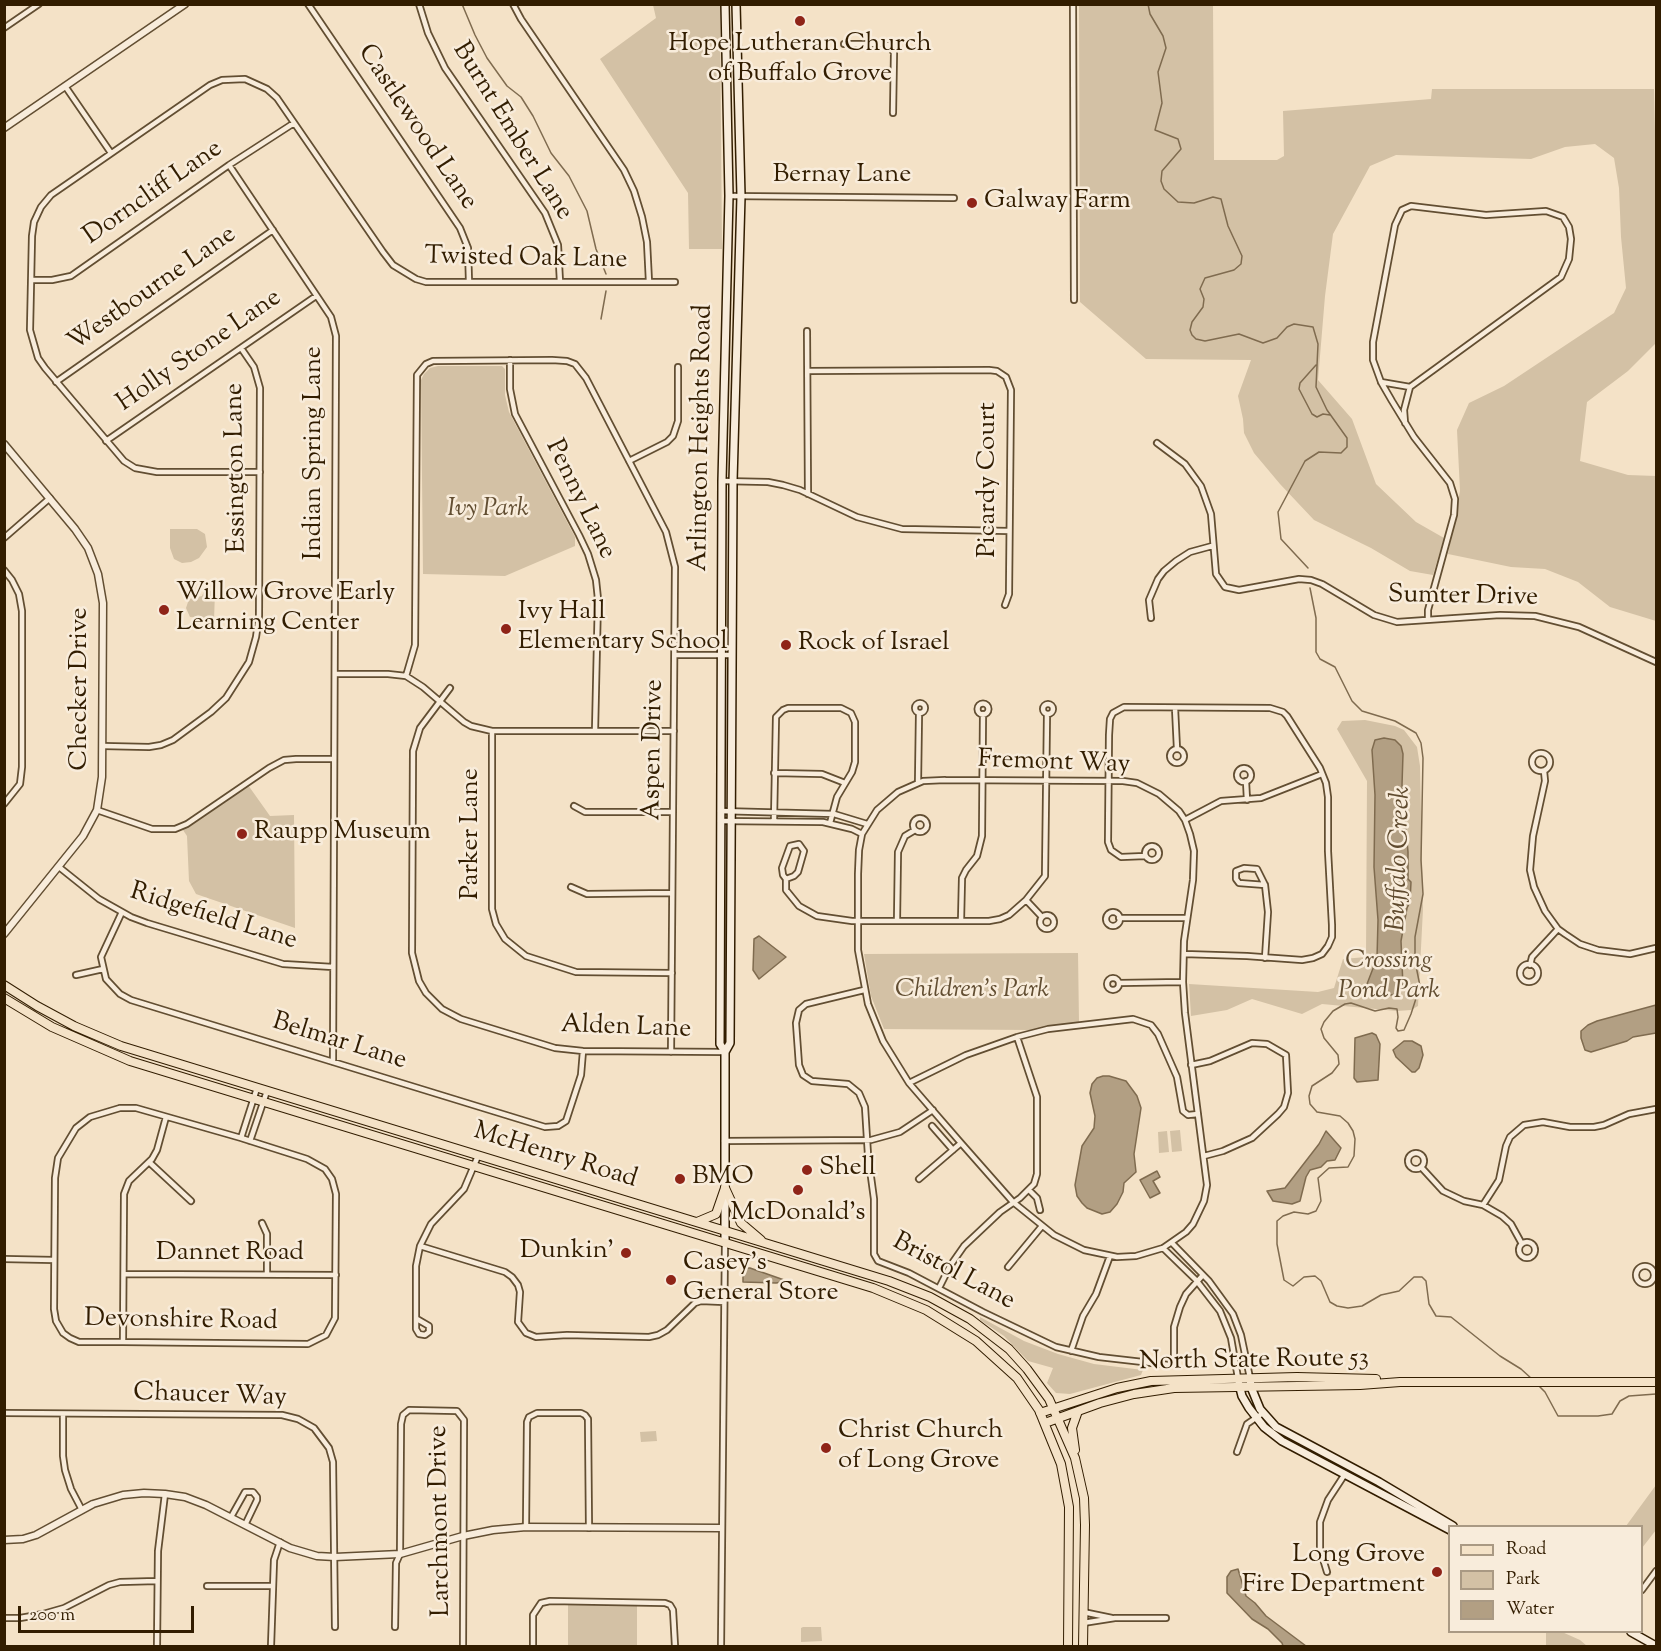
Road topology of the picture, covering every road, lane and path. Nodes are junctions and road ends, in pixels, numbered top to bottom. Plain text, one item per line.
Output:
1 (39, 4) edge
2 (185, 4) edge
3 (308, 4) edge
4 (419, 4) edge
5 (513, 4) edge
6 (724, 4) edge
7 (736, 4) edge
8 (1073, 4) edge
9 (4, 28) edge
10 (844, 44) dead end
11 (65, 86) junction
12 (893, 113) dead end
13 (294, 123) junction
14 (4, 128) edge
15 (111, 153) junction
16 (229, 165) junction
17 (729, 196) junction
18 (741, 196) junction
19 (954, 198) dead end
20 (273, 230) junction
21 (31, 280) junction
22 (469, 282) junction
23 (560, 282) junction
24 (649, 282) junction
25 (675, 282) dead end
26 (316, 296) junction
27 (1074, 300) dead end
28 (807, 331) dead end
29 (241, 348) junction
30 (510, 360) junction
31 (678, 367) dead end
32 (808, 371) junction
33 (56, 382) junction
34 (1381, 382) junction
35 (1410, 387) junction
36 (1405, 423) junction
37 (106, 441) junction
38 (1157, 443) dead end
39 (4, 444) edge
40 (629, 461) junction
41 (260, 472) junction
42 (722, 481) junction
43 (733, 481) junction
44 (808, 494) junction
45 (50, 498) junction
46 (1009, 531) junction
47 (4, 537) edge
48 (1212, 546) junction
49 (721, 564) junction
50 (4, 570) edge
51 (732, 602) junction
52 (1005, 605) dead end
53 (1150, 618) dead end
54 (1428, 620) junction
55 (675, 655) junction
56 (721, 655) junction
57 (732, 655) junction
58 (1656, 662) edge
59 (335, 674) junction
60 (406, 676) junction
61 (450, 688) dead end
62 (441, 702) junction
63 (1174, 708) junction
64 (919, 714) dead end
65 (983, 714) dead end
66 (1047, 714) dead end
67 (492, 730) junction
68 (595, 731) junction
69 (674, 731) junction
70 (103, 746) junction
71 (1177, 749) dead end
72 (334, 759) junction
73 (1544, 771) junction
74 (774, 773) junction
75 (1322, 774) junction
76 (983, 781) junction
77 (1046, 781) junction
78 (1109, 781) junction
79 (1246, 781) dead end
80 (844, 783) junction
81 (918, 783) junction
82 (1247, 800) junction
83 (4, 804) edge
84 (574, 806) dead end
85 (97, 810) junction
86 (731, 811) junction
87 (673, 812) junction
88 (720, 812) junction
89 (775, 812) junction
90 (834, 813) junction
91 (720, 820) junction
92 (731, 820) junction
93 (774, 820) junction
94 (1185, 820) junction
95 (830, 823) junction
96 (867, 825) junction
97 (915, 830) dead end
98 (862, 834) junction
99 (1145, 856) dead end
100 (59, 867) junction
101 (786, 879) junction
102 (1265, 885) junction
103 (571, 887) dead end
104 (672, 894) junction
105 (1026, 900) junction
106 (122, 912) junction
107 (1042, 917) dead end
108 (1119, 918) dead end
109 (1187, 918) junction
110 (858, 921) junction
111 (897, 921) junction
112 (962, 921) junction
113 (1558, 928) junction
114 (6, 929) edge
115 (1656, 948) edge
116 (1184, 954) junction
117 (1264, 958) junction
118 (1530, 964) dead end
119 (333, 967) junction
120 (103, 969) junction
121 (672, 973) junction
122 (76, 975) dead end
123 (1183, 982) junction
124 (1119, 983) dead end
125 (4, 985) edge
126 (864, 990) junction
127 (4, 998) edge
128 (1017, 1037) junction
129 (583, 1051) junction
130 (671, 1052) junction
131 (725, 1052) junction
132 (333, 1062) junction
133 (1191, 1065) junction
134 (909, 1083) junction
135 (257, 1088) junction
136 (267, 1091) junction
137 (254, 1098) junction
138 (264, 1101) junction
139 (1656, 1109) edge
140 (933, 1110) junction
141 (1198, 1114) junction
142 (166, 1117) junction
143 (932, 1126) dead end
144 (241, 1138) junction
145 (868, 1139) junction
146 (250, 1141) junction
147 (724, 1141) junction
148 (961, 1143) junction
149 (953, 1150) junction
150 (478, 1156) junction
151 (1204, 1156) junction
152 (149, 1162) junction
153 (474, 1167) junction
154 (1421, 1167) dead end
155 (919, 1179) dead end
156 (725, 1188) junction
157 (1029, 1190) junction
158 (191, 1201) dead end
159 (1013, 1202) junction
160 (1483, 1205) junction
161 (1040, 1210) dead end
162 (697, 1222) junction
163 (262, 1223) dead end
164 (1041, 1226) junction
165 (725, 1230) junction
166 (725, 1242) junction
167 (1172, 1243) junction
168 (767, 1244) junction
169 (1522, 1244) dead end
170 (420, 1246) junction
171 (1163, 1248) junction
172 (1110, 1256) junction
173 (4, 1260) edge
174 (54, 1260) junction
175 (1654, 1266) edge
176 (1008, 1268) dead end
177 (124, 1274) junction
178 (267, 1274) junction
179 (336, 1275) junction
180 (1203, 1275) junction
181 (1196, 1280) junction
182 (939, 1288) junction
183 (724, 1302) junction
184 (1233, 1314) junction
185 (1222, 1316) junction
186 (417, 1319) dead end
187 (123, 1342) junction
188 (1071, 1351) junction
189 (1250, 1378) junction
190 (1400, 1382) junction
191 (1656, 1382) edge
192 (1239, 1383) junction
193 (1251, 1387) junction
194 (1044, 1393) junction
195 (1074, 1401) junction
196 (1053, 1407) junction
197 (1078, 1411) junction
198 (4, 1413) edge
199 (1040, 1413) junction
200 (63, 1414) junction
201 (1259, 1415) junction
202 (1059, 1418) junction
203 (1045, 1423) junction
204 (1237, 1452) dead end
205 (1075, 1458) junction
206 (1348, 1470) junction
207 (165, 1494) junction
208 (82, 1510) junction
209 (231, 1517) junction
210 (245, 1525) junction
211 (1449, 1525) edge
212 (526, 1527) junction
213 (589, 1528) junction
214 (721, 1528) junction
215 (1448, 1529) edge
216 (463, 1536) junction
217 (4, 1540) edge
218 (280, 1542) junction
219 (400, 1554) junction
220 (335, 1557) junction
221 (1656, 1571) edge
222 (1327, 1572) dead end
223 (157, 1581) junction
224 (207, 1586) dead end
225 (272, 1586) junction
226 (1643, 1587) edge
227 (1083, 1612) junction
228 (4, 1618) edge
229 (1115, 1618) junction
230 (1166, 1618) dead end
231 (1083, 1623) junction
232 (335, 1627) dead end
233 (396, 1627) dead end
234 (1633, 1633) edge
235 (1656, 1646) edge
236 (156, 1647) edge
237 (271, 1647) edge
238 (463, 1647) edge
239 (533, 1647) edge
240 (675, 1647) edge
241 (721, 1647) edge
242 (1068, 1647) edge
243 (1083, 1647) edge

1 - 9 street
2 - 11 street
3 - 22 street, Castlewood Lane
4 - 23 street, Burnt Ember Lane
5 - 24 street
6 - 17 main road, Arlington Heights Road
7 - 18 main road, Arlington Heights Road
8 - 27 street
10 - 12 street
11 - 14 street
11 - 15 street
13 - 15 street, Twisted Oak Lane
13 - 16 street, Dorncliff Lane
13 - 22 street, Twisted Oak Lane
15 - 21 street, Twisted Oak Lane
16 - 20 street, Indian Spring Lane
16 - 21 street, Dorncliff Lane
17 - 18 street, Bernay Lane
17 - 42 main road, Arlington Heights Road
18 - 19 street, Bernay Lane
18 - 43 main road, Arlington Heights Road
20 - 26 street, Indian Spring Lane
20 - 33 street, Westbourne Lane
21 - 33 street, Twisted Oak Lane
22 - 23 street, Twisted Oak Lane
23 - 24 street, Twisted Oak Lane
24 - 25 street, Twisted Oak Lane
26 - 29 street, Holly Stone Lane
26 - 59 street, Indian Spring Lane
28 - 32 street
29 - 37 street, Holly Stone Lane
29 - 41 street, Essington Lane
30 - 40 street, Aspen Drive
30 - 60 street, Aspen Drive
30 - 68 street, Penny Lane
31 - 40 street
32 - 44 street
32 - 46 street, Picardy Court
33 - 37 street, Twisted Oak Lane
34 - 35 street
34 - 35 street
34 - 36 street
35 - 36 street
36 - 54 street
37 - 41 street, Twisted Oak Lane
38 - 48 street, Sumter Drive
39 - 45 street, Checker Drive
40 - 55 street, Aspen Drive
41 - 70 street, Essington Lane
42 - 43 street
42 - 49 main road, Arlington Heights Road
43 - 44 street
43 - 51 main road, Arlington Heights Road
44 - 46 street
45 - 47 street
45 - 70 street, Checker Drive
46 - 52 street, Picardy Court
48 - 53 street
48 - 54 street, Sumter Drive
49 - 51 main road
49 - 56 main road, Arlington Heights Road
50 - 83 street
51 - 57 main road, Arlington Heights Road
54 - 58 street, Sumter Drive
55 - 56 street
55 - 69 street, Aspen Drive
56 - 57 street
56 - 88 main road, Arlington Heights Road
57 - 86 main road, Arlington Heights Road
59 - 60 street
59 - 72 street, Indian Spring Lane
60 - 62 street
61 - 62 street, Alden Lane
62 - 67 street
62 - 129 street, Alden Lane
63 - 71 street
63 - 75 street
63 - 78 street
64 - 81 street
65 - 76 street
66 - 77 street
67 - 68 street
67 - 121 street, Parker Lane
68 - 69 street
69 - 87 street, Aspen Drive
70 - 85 street, Checker Drive
72 - 85 street
72 - 119 street, Indian Spring Lane
73 - 73 street
73 - 113 street
74 - 80 street
74 - 80 street
74 - 89 street
75 - 82 street
75 - 117 street
76 - 77 street, Fremont Way
76 - 81 street, Fremont Way
76 - 112 street
77 - 78 street, Fremont Way
77 - 105 street
78 - 94 street, Fremont Way
78 - 99 street
79 - 82 street
80 - 90 street
81 - 96 street, Fremont Way
82 - 94 street
84 - 87 street
85 - 100 street, Checker Drive
86 - 88 street
86 - 89 street
86 - 92 main road, Arlington Heights Road
87 - 104 street, Aspen Drive
88 - 91 main road, Arlington Heights Road
89 - 90 street
89 - 93 street
90 - 95 street
90 - 96 street
91 - 92 street
91 - 131 main road, Arlington Heights Road
92 - 93 street
92 - 131 main road, Arlington Heights Road
93 - 95 street
94 - 109 street, Fremont Way
95 - 98 street
96 - 98 street, Fremont Way
97 - 111 street
98 - 110 street, Fremont Way
100 - 106 street, Ridgefield Lane
100 - 114 street, Checker Drive
101 - 101 street
101 - 110 street
102 - 102 street
102 - 117 street
103 - 104 street
104 - 121 street, Aspen Drive
105 - 107 street
105 - 112 street
106 - 119 street, Ridgefield Lane
106 - 120 street
108 - 109 street
109 - 116 street, Fremont Way
110 - 111 street
110 - 126 street, Fremont Way
111 - 112 street
113 - 115 street
113 - 118 street
116 - 117 street
116 - 123 street, Fremont Way
119 - 132 street, Indian Spring Lane
120 - 122 street
120 - 132 street, Belmar Lane
121 - 130 street, Aspen Drive
123 - 124 street
123 - 133 street, Fremont Way
125 - 135 main road, McHenry Road
126 - 134 street, Fremont Way
126 - 145 street, Bristol Lane
127 - 137 main road, McHenry Road
128 - 134 street
128 - 141 street
128 - 157 street
129 - 130 street, Alden Lane
129 - 132 street, Belmar Lane
130 - 131 street, Alden Lane
131 - 147 main road, Arlington Heights Road
133 - 141 street, Fremont Way
133 - 151 street
134 - 140 street, Fremont Way
135 - 136 main road, McHenry Road
135 - 137 street
136 - 138 street
136 - 150 main road, McHenry Road
137 - 138 main road, McHenry Road
137 - 144 street
138 - 146 street
138 - 153 main road, McHenry Road
139 - 160 street
140 - 145 street
140 - 148 street, Fremont Way
141 - 151 street, Fremont Way
142 - 144 street, Devonshire Road
142 - 152 street
142 - 174 street, Devonshire Road
143 - 149 street
144 - 146 street, Devonshire Road
145 - 147 street
145 - 182 street, Bristol Lane
146 - 179 street, Devonshire Road
147 - 156 main road, Arlington Heights Road
148 - 149 street
148 - 159 street, Fremont Way
149 - 155 street
150 - 153 street
150 - 162 main road, McHenry Road
151 - 167 street, Fremont Way
152 - 158 street
152 - 177 street
153 - 166 main road, McHenry Road
153 - 170 street
154 - 160 street
156 - 162 main road
156 - 165 main road, Arlington Heights Road
156 - 168 main road
157 - 159 street
157 - 161 street
159 - 164 street, Fremont Way
159 - 182 street
160 - 169 street
162 - 165 main road, McHenry Road
163 - 178 street
164 - 172 street, Fremont Way
164 - 176 street
165 - 166 main road, Arlington Heights Road
165 - 168 main road, McHenry Road
166 - 183 street
166 - 199 main road, McHenry Road
167 - 171 street, Fremont Way
167 - 180 street
168 - 194 main road, McHenry Road
170 - 183 street
170 - 186 street
171 - 172 street, Fremont Way
171 - 181 street
172 - 188 street
173 - 174 street
174 - 187 street, Devonshire Road
175 - 175 street
177 - 178 street, Dannet Road
177 - 187 street
178 - 179 street, Dannet Road
179 - 187 street, Devonshire Road
180 - 181 street
180 - 184 street
181 - 185 street
181 - 188 street, Bristol Lane
182 - 188 street, Bristol Lane
183 - 214 street
184 - 185 street
184 - 189 street
185 - 192 street
189 - 190 main road, North State Route 53
189 - 192 main road, North State Route 53
189 - 193 main road
190 - 191 main road, North State Route 53
190 - 193 main road, North State Route 53
192 - 193 main road, North State Route 53
192 - 195 main road, North State Route 53
192 - 197 main road, North State Route 53
192 - 201 main road
193 - 201 main road
194 - 195 main road
194 - 196 main road, McHenry Road
195 - 196 main road, North State Route 53
196 - 199 main road, North State Route 53
196 - 202 main road, McHenry Road
197 - 202 main road, North State Route 53
197 - 205 main road
198 - 200 street, Chaucer Way
199 - 203 main road, McHenry Road
200 - 208 street
200 - 220 street, Chaucer Way
201 - 204 street
201 - 206 main road
202 - 203 main road, North State Route 53
202 - 205 main road, McHenry Road
203 - 242 main road, McHenry Road
205 - 227 main road
206 - 211 main road
206 - 215 main road
206 - 222 street
207 - 208 street
207 - 209 street
207 - 223 street
208 - 217 street
209 - 210 street
209 - 210 street
210 - 218 street
212 - 213 street
212 - 213 street
212 - 216 street
213 - 214 street
214 - 241 street
216 - 219 street
216 - 219 street, Larchmont Drive
216 - 238 street, Larchmont Drive
218 - 220 street
218 - 225 street
219 - 220 street
219 - 233 street
220 - 232 street, Chaucer Way
221 - 226 street
223 - 228 street
223 - 236 street
224 - 225 street
225 - 237 street
227 - 229 street
227 - 231 main road
229 - 230 street
229 - 231 street
231 - 243 main road
234 - 235 main road
239 - 240 street

